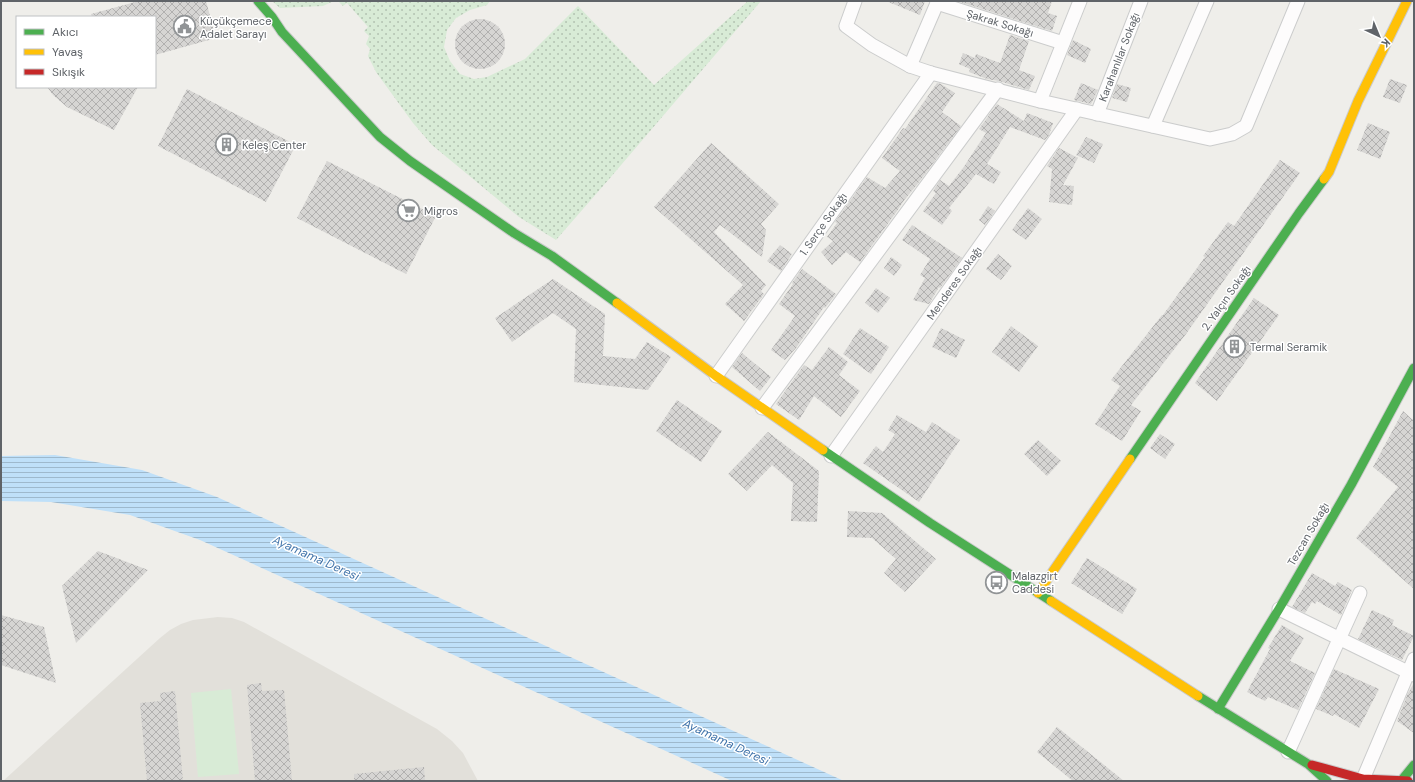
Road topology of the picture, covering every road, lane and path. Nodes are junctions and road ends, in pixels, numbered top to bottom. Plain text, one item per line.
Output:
1 (258, 1) edge
2 (856, 1) edge
3 (1080, 1) edge
4 (1141, 1) edge
5 (1207, 1) edge
6 (1298, 1) edge
7 (1407, 1) edge
8 (938, 2) edge
9 (263, 20) dead end
10 (282, 32) junction
11 (1063, 43) junction
12 (910, 66) junction
13 (931, 73) junction
14 (998, 89) junction
15 (1040, 101) junction
16 (1077, 109) junction
17 (1097, 114) junction
18 (1153, 126) junction
19 (1413, 371) edge
20 (716, 376) junction
21 (762, 408) junction
22 (831, 456) junction
23 (1038, 593) junction
24 (1360, 593) dead end
25 (1279, 609) junction
26 (1339, 638) junction
27 (1414, 659) edge
28 (1411, 674) edge
29 (1218, 709) junction
30 (1288, 752) junction
31 (1308, 764) junction
32 (1414, 765) edge
33 (1363, 779) junction
34 (1327, 781) edge
35 (1401, 781) edge
36 (1408, 781) edge

1 - 10 main road
2 - 12 street
3 - 11 street
4 - 17 street, Karahanlılar Sokağı
5 - 18 street
6 - 18 street
7 - 23 main road, 2. Yalçın Sokağı
8 - 11 street, Şakrak Sokağı
8 - 12 street
9 - 10 main road
10 - 20 main road
11 - 15 street
12 - 13 street
13 - 14 street
13 - 20 street, 1. Serçe Sokağı
14 - 15 street
14 - 21 street
15 - 16 street
16 - 17 street
16 - 22 street, Menderes Sokağı
17 - 18 street
19 - 25 main road, Tezcan Sokağı
20 - 21 main road
21 - 22 main road
22 - 23 main road
23 - 29 main road
24 - 26 street
25 - 26 street
25 - 29 main road, Tezcan Sokağı
26 - 28 street
26 - 30 street
27 - 28 street
28 - 33 street
29 - 30 main road
30 - 31 main road
31 - 33 main road
31 - 34 main road
32 - 35 main road
33 - 35 main road
35 - 36 main road

